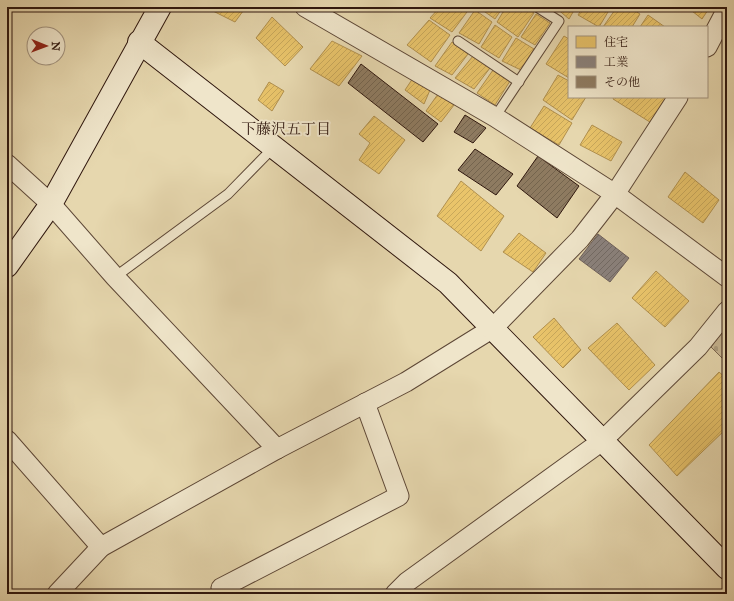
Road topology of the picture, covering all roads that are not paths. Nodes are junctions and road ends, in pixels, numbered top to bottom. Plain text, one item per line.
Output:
1 (160, 7) edge
2 (305, 7) edge
3 (537, 7) edge
4 (727, 10) edge
5 (458, 41) dead end
6 (139, 42) junction
7 (708, 44) edge
8 (519, 82) junction
9 (677, 98) edge
10 (495, 117) junction
11 (274, 147) junction
12 (7, 164) edge
13 (615, 194) junction
14 (51, 204) junction
15 (7, 266) edge
16 (114, 277) junction
17 (727, 277) edge
18 (727, 310) edge
19 (493, 328) junction
20 (365, 403) junction
21 (7, 440) edge
22 (602, 441) junction
23 (277, 449) junction
24 (101, 547) junction
25 (727, 568) edge
26 (407, 590) edge
27 (57, 594) edge
28 (226, 594) edge

1 - 6 street
2 - 10 street
3 - 8 lane
4 - 7 street
5 - 8 lane
6 - 11 street
6 - 14 street
8 - 10 lane
9 - 13 street
10 - 13 street
11 - 16 lane
11 - 19 street
12 - 14 street
13 - 17 street
13 - 19 street
14 - 15 street
14 - 16 street
16 - 23 street
18 - 22 street
19 - 20 street
19 - 22 street
20 - 23 street
20 - 28 street
21 - 24 street
22 - 25 street
22 - 26 street
23 - 24 street
24 - 27 street

